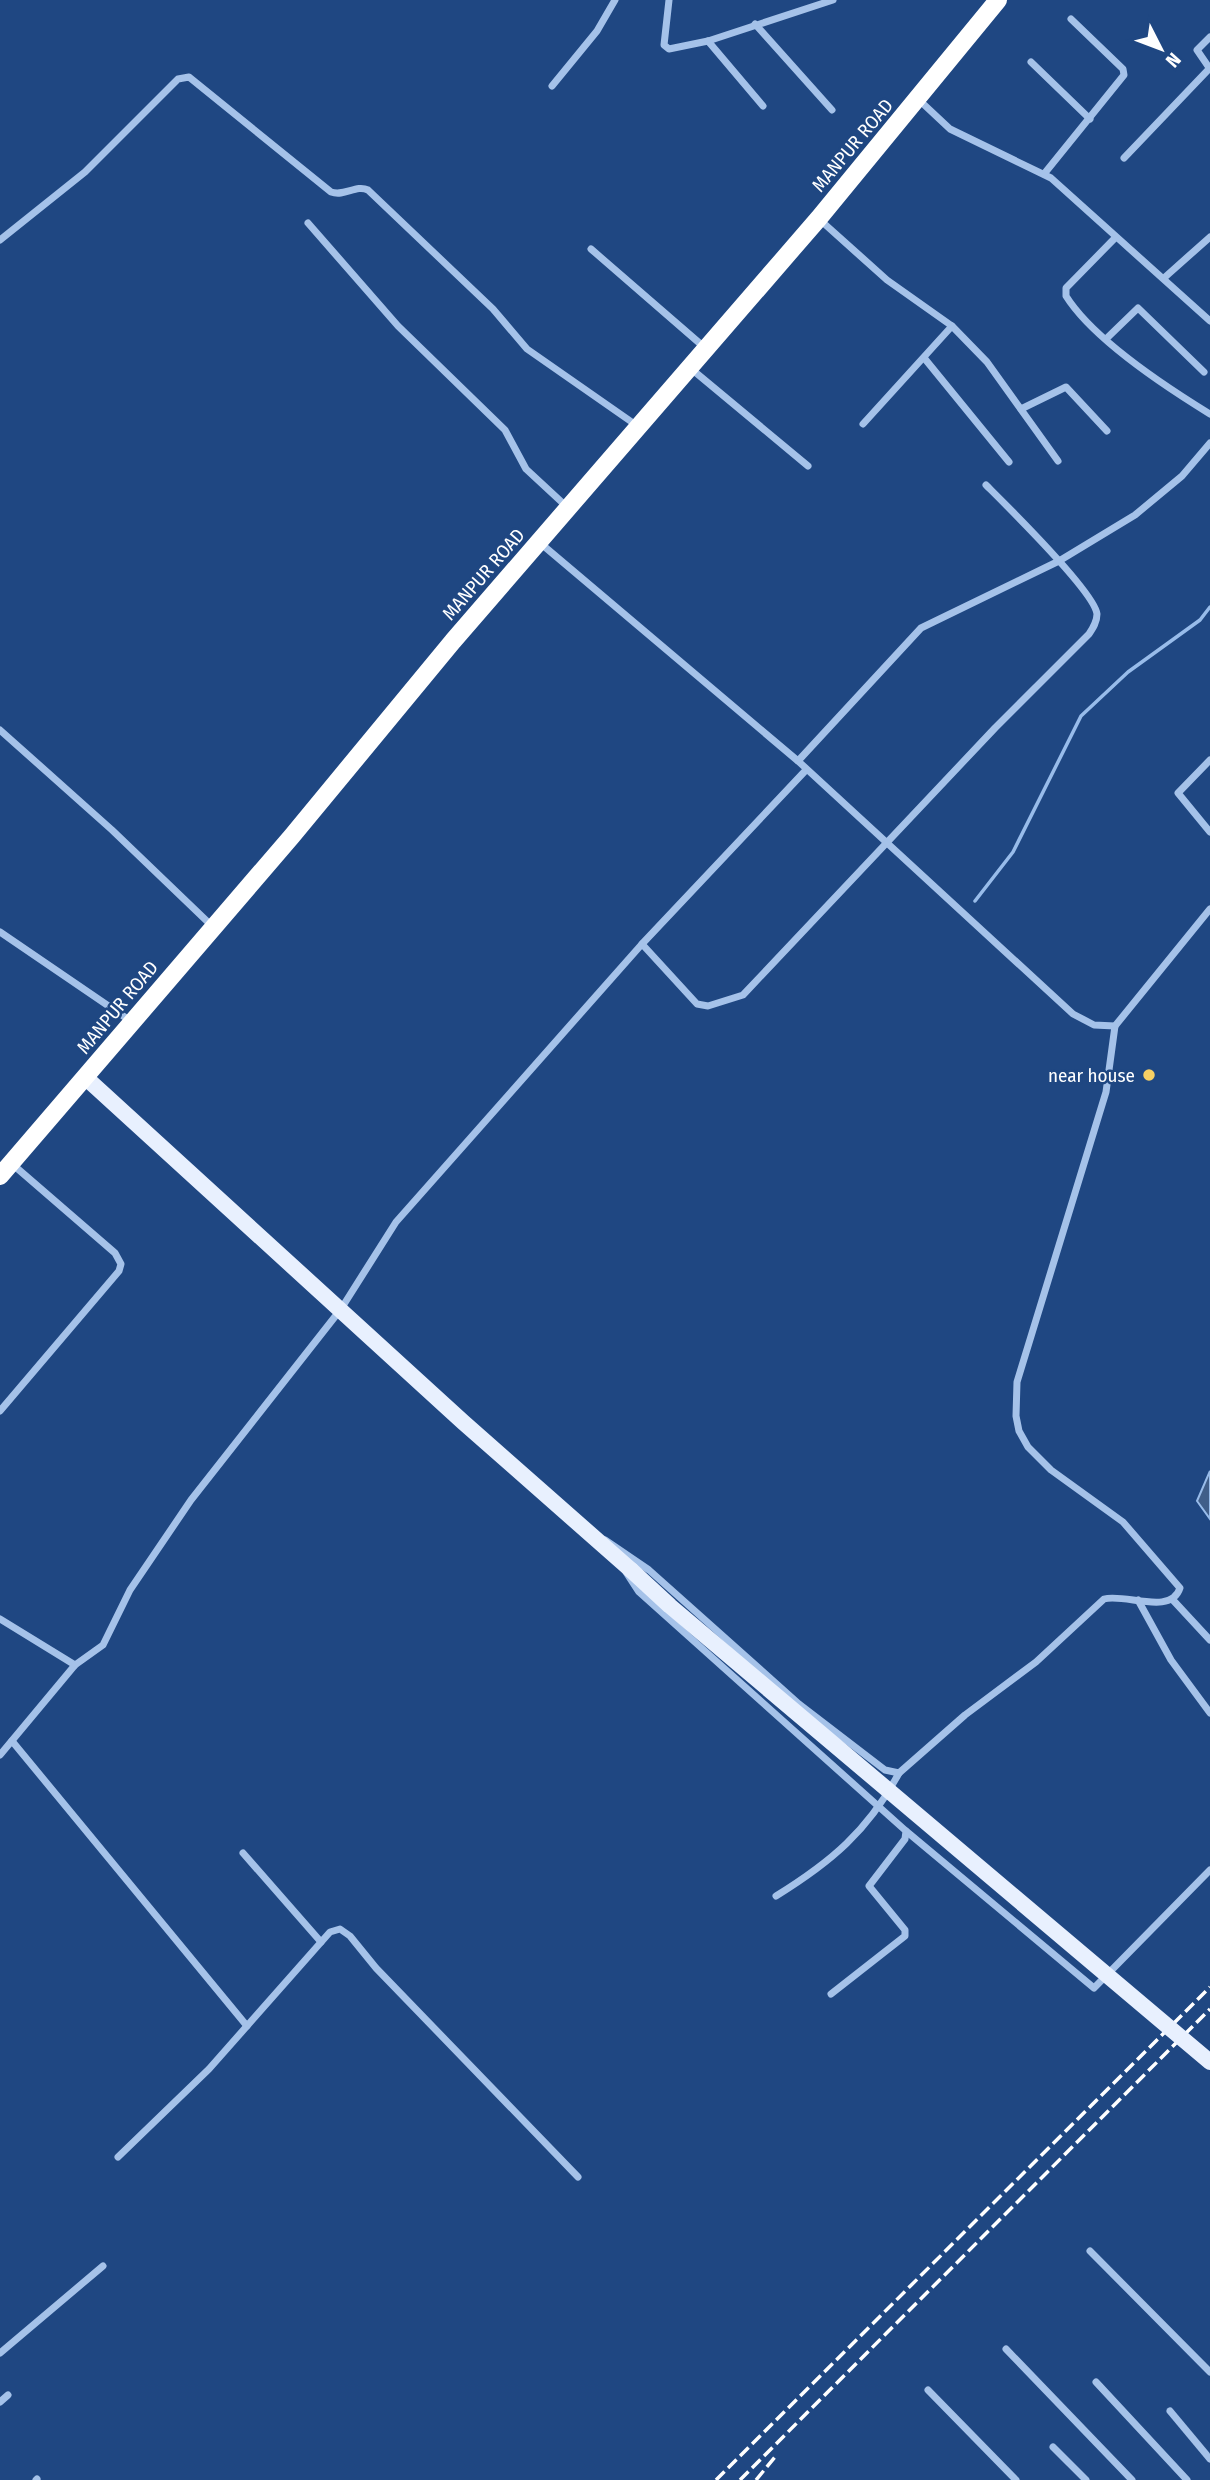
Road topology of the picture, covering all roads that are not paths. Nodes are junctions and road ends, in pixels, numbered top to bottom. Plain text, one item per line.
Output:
1 (615, 0) edge
2 (669, 0) edge
3 (833, 0) edge
4 (998, 0) edge
5 (1072, 19) dead end
6 (755, 24) junction
7 (1210, 37) edge
8 (708, 41) junction
9 (1031, 62) dead end
10 (1210, 69) edge
11 (552, 86) dead end
12 (918, 99) junction
13 (763, 106) dead end
14 (832, 110) dead end
15 (1090, 119) junction
16 (1124, 158) dead end
17 (1044, 174) junction
18 (819, 218) junction
19 (308, 223) dead end
20 (1210, 237) edge
21 (1115, 238) junction
22 (0, 240) edge
23 (591, 249) dead end
24 (1164, 278) junction
25 (1210, 321) edge
26 (952, 326) junction
27 (1107, 339) junction
28 (704, 347) junction
29 (925, 359) junction
30 (688, 367) junction
31 (1204, 372) dead end
32 (1021, 409) junction
33 (1210, 414) edge
34 (863, 424) dead end
35 (637, 426) junction
36 (1107, 432) dead end
37 (1210, 443) edge
38 (1058, 461) dead end
39 (1009, 462) dead end
40 (808, 466) dead end
41 (986, 485) dead end
42 (568, 507) junction
43 (539, 541) junction
44 (1059, 561) junction
45 (0, 730) edge
46 (1210, 760) edge
47 (798, 761) junction
48 (806, 770) junction
49 (1210, 831) edge
50 (888, 841) junction
51 (1210, 909) edge
52 (212, 927) junction
53 (0, 932) edge
54 (642, 944) junction
55 (132, 1022) junction
56 (1115, 1026) junction
57 (85, 1077) junction
58 (5, 1170) edge
59 (341, 1309) junction
60 (0, 1411) edge
61 (592, 1532) junction
62 (624, 1564) junction
63 (1172, 1599) junction
64 (1138, 1600) junction
65 (0, 1619) edge
66 (1210, 1640) edge
67 (75, 1665) junction
68 (1210, 1713) edge
69 (12, 1741) junction
70 (0, 1755) edge
71 (899, 1773) junction
72 (881, 1808) junction
73 (906, 1831) junction
74 (243, 1853) dead end
75 (1210, 1870) edge
76 (776, 1896) dead end
77 (321, 1942) junction
78 (831, 1994) dead end
79 (247, 2026) junction
80 (1210, 2062) edge
81 (118, 2157) dead end
82 (578, 2177) dead end
83 (1090, 2251) dead end
84 (103, 2266) dead end
85 (1006, 2349) dead end
86 (0, 2353) edge
87 (1210, 2372) edge
88 (1096, 2382) dead end
89 (928, 2390) dead end
90 (8, 2395) dead end
91 (0, 2402) edge
92 (1170, 2411) dead end
93 (1053, 2447) dead end
94 (1210, 2459) edge
95 (1016, 2480) edge
96 (1086, 2480) edge
97 (1132, 2480) edge
98 (1186, 2480) edge

1 - 11 street
2 - 8 street
3 - 6 street
4 - 12 highway, MANPUR ROAD
5 - 15 street
6 - 8 street
6 - 14 street
7 - 10 street
8 - 13 street
9 - 15 street
10 - 16 street
12 - 17 street
12 - 18 highway, MANPUR ROAD
15 - 17 street
17 - 21 street
18 - 26 street
18 - 28 highway, MANPUR ROAD
19 - 42 street
20 - 24 street
21 - 24 street
21 - 27 street
22 - 35 street
23 - 28 street
24 - 25 street
26 - 29 street
26 - 32 street
27 - 31 street
27 - 33 street
28 - 30 highway, MANPUR ROAD
29 - 34 street
29 - 39 street
30 - 35 highway, MANPUR ROAD
30 - 40 street
32 - 36 street
32 - 38 street
35 - 42 highway, MANPUR ROAD
37 - 44 street
41 - 44 street
42 - 43 highway, MANPUR ROAD
43 - 47 street
43 - 52 highway, MANPUR ROAD
44 - 47 street
44 - 50 street
45 - 52 street
46 - 49 street
47 - 48 street
48 - 50 street
48 - 54 street
50 - 54 street
50 - 56 street
51 - 56 street
52 - 55 highway, MANPUR ROAD
53 - 55 street
54 - 59 street
55 - 57 highway, MANPUR ROAD
56 - 63 street
57 - 58 highway, MANPUR ROAD
57 - 59 main road
58 - 60 street
59 - 61 main road
59 - 67 street
61 - 62 main road
61 - 71 street
62 - 72 street
62 - 80 main road, bridge
63 - 64 street
63 - 66 street
64 - 68 street
64 - 71 street
65 - 67 street
67 - 69 street
69 - 70 street
69 - 79 street
71 - 72 street
72 - 73 street
72 - 76 street
73 - 75 street
73 - 78 street
74 - 77 street
77 - 79 street
77 - 82 street
79 - 81 street
83 - 87 street
84 - 86 street
85 - 97 street
88 - 98 street
89 - 95 street
90 - 91 street
92 - 94 street
93 - 96 street

